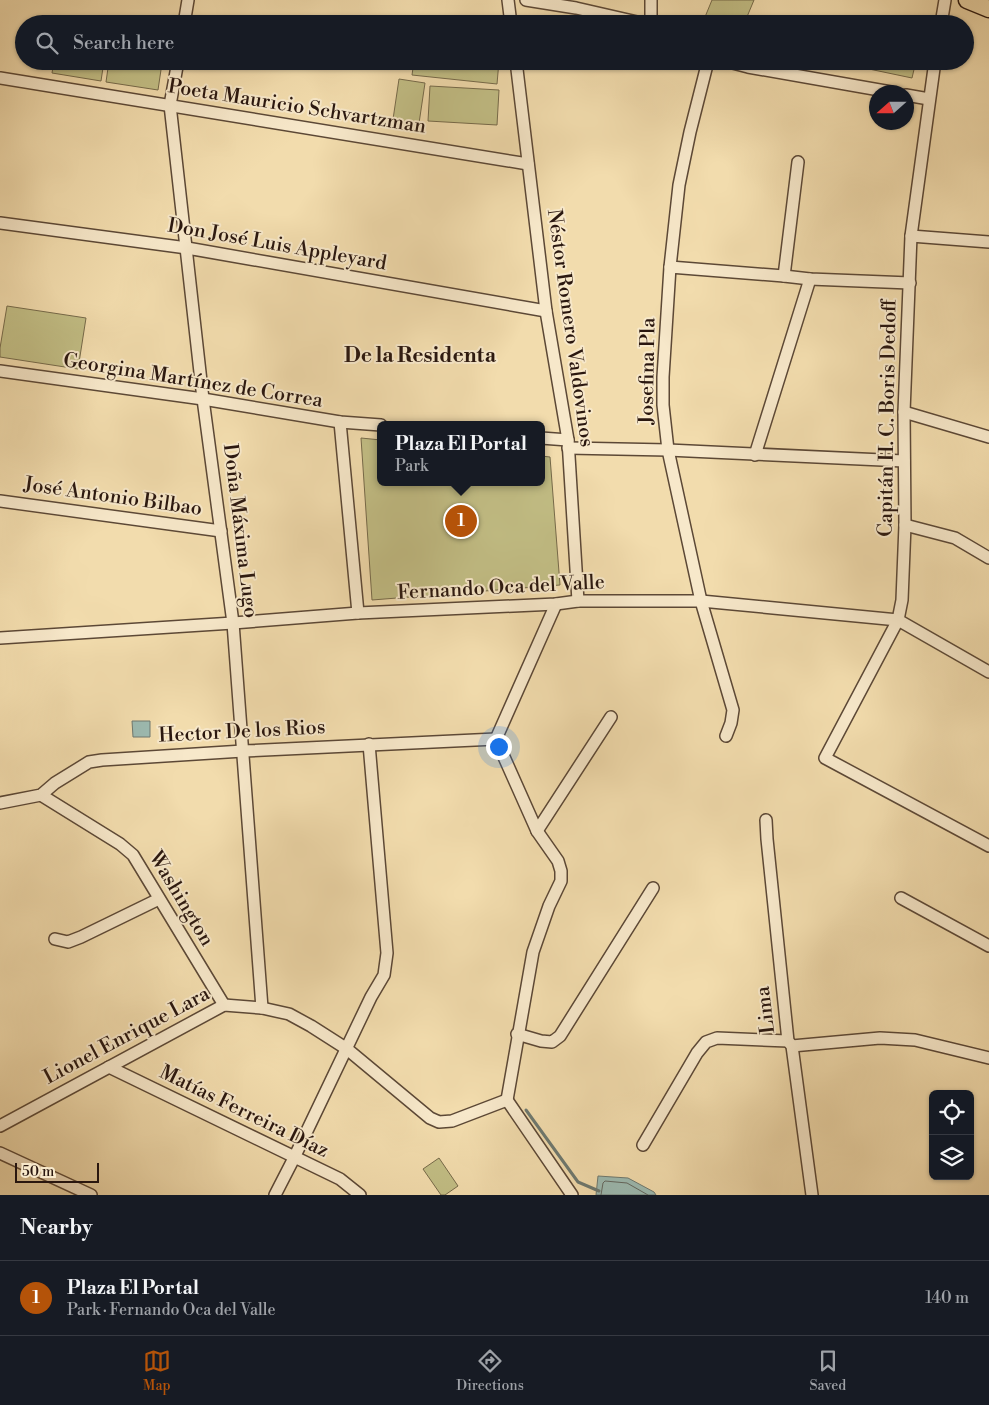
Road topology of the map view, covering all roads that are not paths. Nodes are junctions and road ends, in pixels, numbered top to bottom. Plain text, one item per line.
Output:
1 (188, 0) edge
2 (508, 0) edge
3 (526, 0) edge
4 (651, 0) edge
5 (945, 0) edge
6 (967, 0) edge
7 (989, 10) edge
8 (186, 15) edge
9 (510, 15) edge
10 (607, 15) edge
11 (651, 15) edge
12 (942, 15) edge
13 (176, 70) edge
14 (517, 70) edge
15 (706, 70) edge
16 (765, 70) edge
17 (934, 70) edge
18 (0, 78) edge
19 (869, 88) edge
20 (914, 96) edge
21 (929, 99) junction
22 (170, 105) junction
23 (798, 162) dead end
24 (528, 164) junction
25 (0, 223) edge
26 (911, 236) junction
27 (989, 242) edge
28 (187, 248) junction
29 (670, 267) junction
30 (784, 276) junction
31 (810, 279) junction
32 (910, 283) junction
33 (546, 311) junction
34 (0, 371) edge
35 (203, 399) junction
36 (904, 412) junction
37 (340, 422) junction
38 (377, 425) edge
39 (989, 437) edge
40 (545, 439) edge
41 (568, 444) junction
42 (668, 450) junction
43 (755, 455) junction
44 (904, 461) junction
45 (0, 500) edge
46 (905, 525) junction
47 (221, 531) junction
48 (989, 558) edge
49 (578, 601) junction
50 (700, 601) junction
51 (556, 604) junction
52 (358, 613) junction
53 (898, 620) junction
54 (233, 623) junction
55 (0, 638) edge
56 (989, 672) edge
57 (611, 718) dead end
58 (726, 736) dead end
59 (496, 739) junction
60 (369, 744) junction
61 (243, 751) junction
62 (41, 795) junction
63 (0, 803) edge
64 (766, 820) dead end
65 (536, 831) junction
66 (989, 846) edge
67 (653, 888) dead end
68 (901, 898) dead end
69 (159, 899) junction
70 (54, 939) dead end
71 (989, 946) edge
72 (224, 1005) junction
73 (262, 1008) junction
74 (518, 1034) junction
75 (790, 1043) junction
76 (347, 1049) junction
77 (989, 1058) edge
78 (109, 1067) junction
79 (507, 1100) junction
80 (0, 1126) edge
81 (643, 1145) dead end
82 (0, 1153) edge
83 (294, 1158) junction
84 (91, 1195) edge
85 (275, 1195) edge
86 (360, 1195) edge
87 (572, 1195) edge
88 (812, 1195) edge

1 - 8 street
2 - 9 street
3 - 10 street
4 - 11 street
5 - 12 street
6 - 7 highway
13 - 22 street, Doña Máxima Lugo
14 - 24 street, Néstor Romero Valdovinos
15 - 29 street, Josefina Pla
16 - 19 street
17 - 21 street, Capitán H. C. Boris Dedoff
18 - 22 street, Poeta Mauricio Schvartzman
20 - 21 street
21 - 26 street, Capitán H. C. Boris Dedoff
22 - 24 street, Poeta Mauricio Schvartzman
22 - 28 street, Doña Máxima Lugo
23 - 30 street
24 - 33 street, Néstor Romero Valdovinos
25 - 28 street, Don José Luis Appleyard
26 - 27 street
26 - 32 street, Capitán H. C. Boris Dedoff
28 - 33 street, Don José Luis Appleyard
28 - 35 street, Doña Máxima Lugo
29 - 30 street
29 - 42 street, Josefina Pla
30 - 31 street
31 - 32 street
31 - 43 street
32 - 36 street, Capitán H. C. Boris Dedoff
33 - 41 street, Néstor Romero Valdovinos
34 - 35 street, Georgina Martínez de Correa
35 - 37 street, Georgina Martínez de Correa
35 - 47 street, Doña Máxima Lugo
36 - 39 street
36 - 44 street, Capitán H. C. Boris Dedoff
37 - 38 street, Georgina Martínez de Correa
37 - 52 street
40 - 41 street
41 - 42 street
41 - 49 street, Néstor Romero Valdovinos
42 - 43 street
42 - 50 street, Josefina Pla
43 - 44 street
44 - 46 street, Capitán H. C. Boris Dedoff
45 - 47 street, José Antonio Bilbao
46 - 48 street
46 - 53 street, Capitán H. C. Boris Dedoff
47 - 54 street, Doña Máxima Lugo
49 - 50 street, Fernando Oca del Valle
49 - 51 street, Fernando Oca del Valle
50 - 53 street, Fernando Oca del Valle
50 - 58 street, Josefina Pla
51 - 52 street, Fernando Oca del Valle
51 - 59 street
52 - 54 street, Fernando Oca del Valle
53 - 56 street, Fernando Oca del Valle
53 - 66 street, Capitán H. C. Boris Dedoff
54 - 55 street, Fernando Oca del Valle
54 - 61 street, Doña Máxima Lugo
57 - 65 street
59 - 60 street, Hector De los Rios
59 - 65 street
60 - 61 street, Hector De los Rios
60 - 76 street
61 - 62 street, Hector De los Rios
61 - 73 street, Doña Máxima Lugo
62 - 63 street, Hector De los Rios
62 - 69 street, Washington
64 - 75 street, Lima
65 - 74 street
67 - 74 street
68 - 71 street
69 - 70 street
69 - 72 street, Washington
72 - 73 street, Lionel Enrique Lara
72 - 78 street, Lionel Enrique Lara
73 - 76 street, Lionel Enrique Lara
74 - 79 street
75 - 77 street
75 - 81 street
75 - 88 street, Lima
76 - 79 street, Lionel Enrique Lara
76 - 83 street
78 - 80 street, Lionel Enrique Lara
78 - 83 street, Matías Ferreira Díaz
79 - 87 street
82 - 84 street
83 - 85 street
83 - 86 street, Matías Ferreira Díaz

